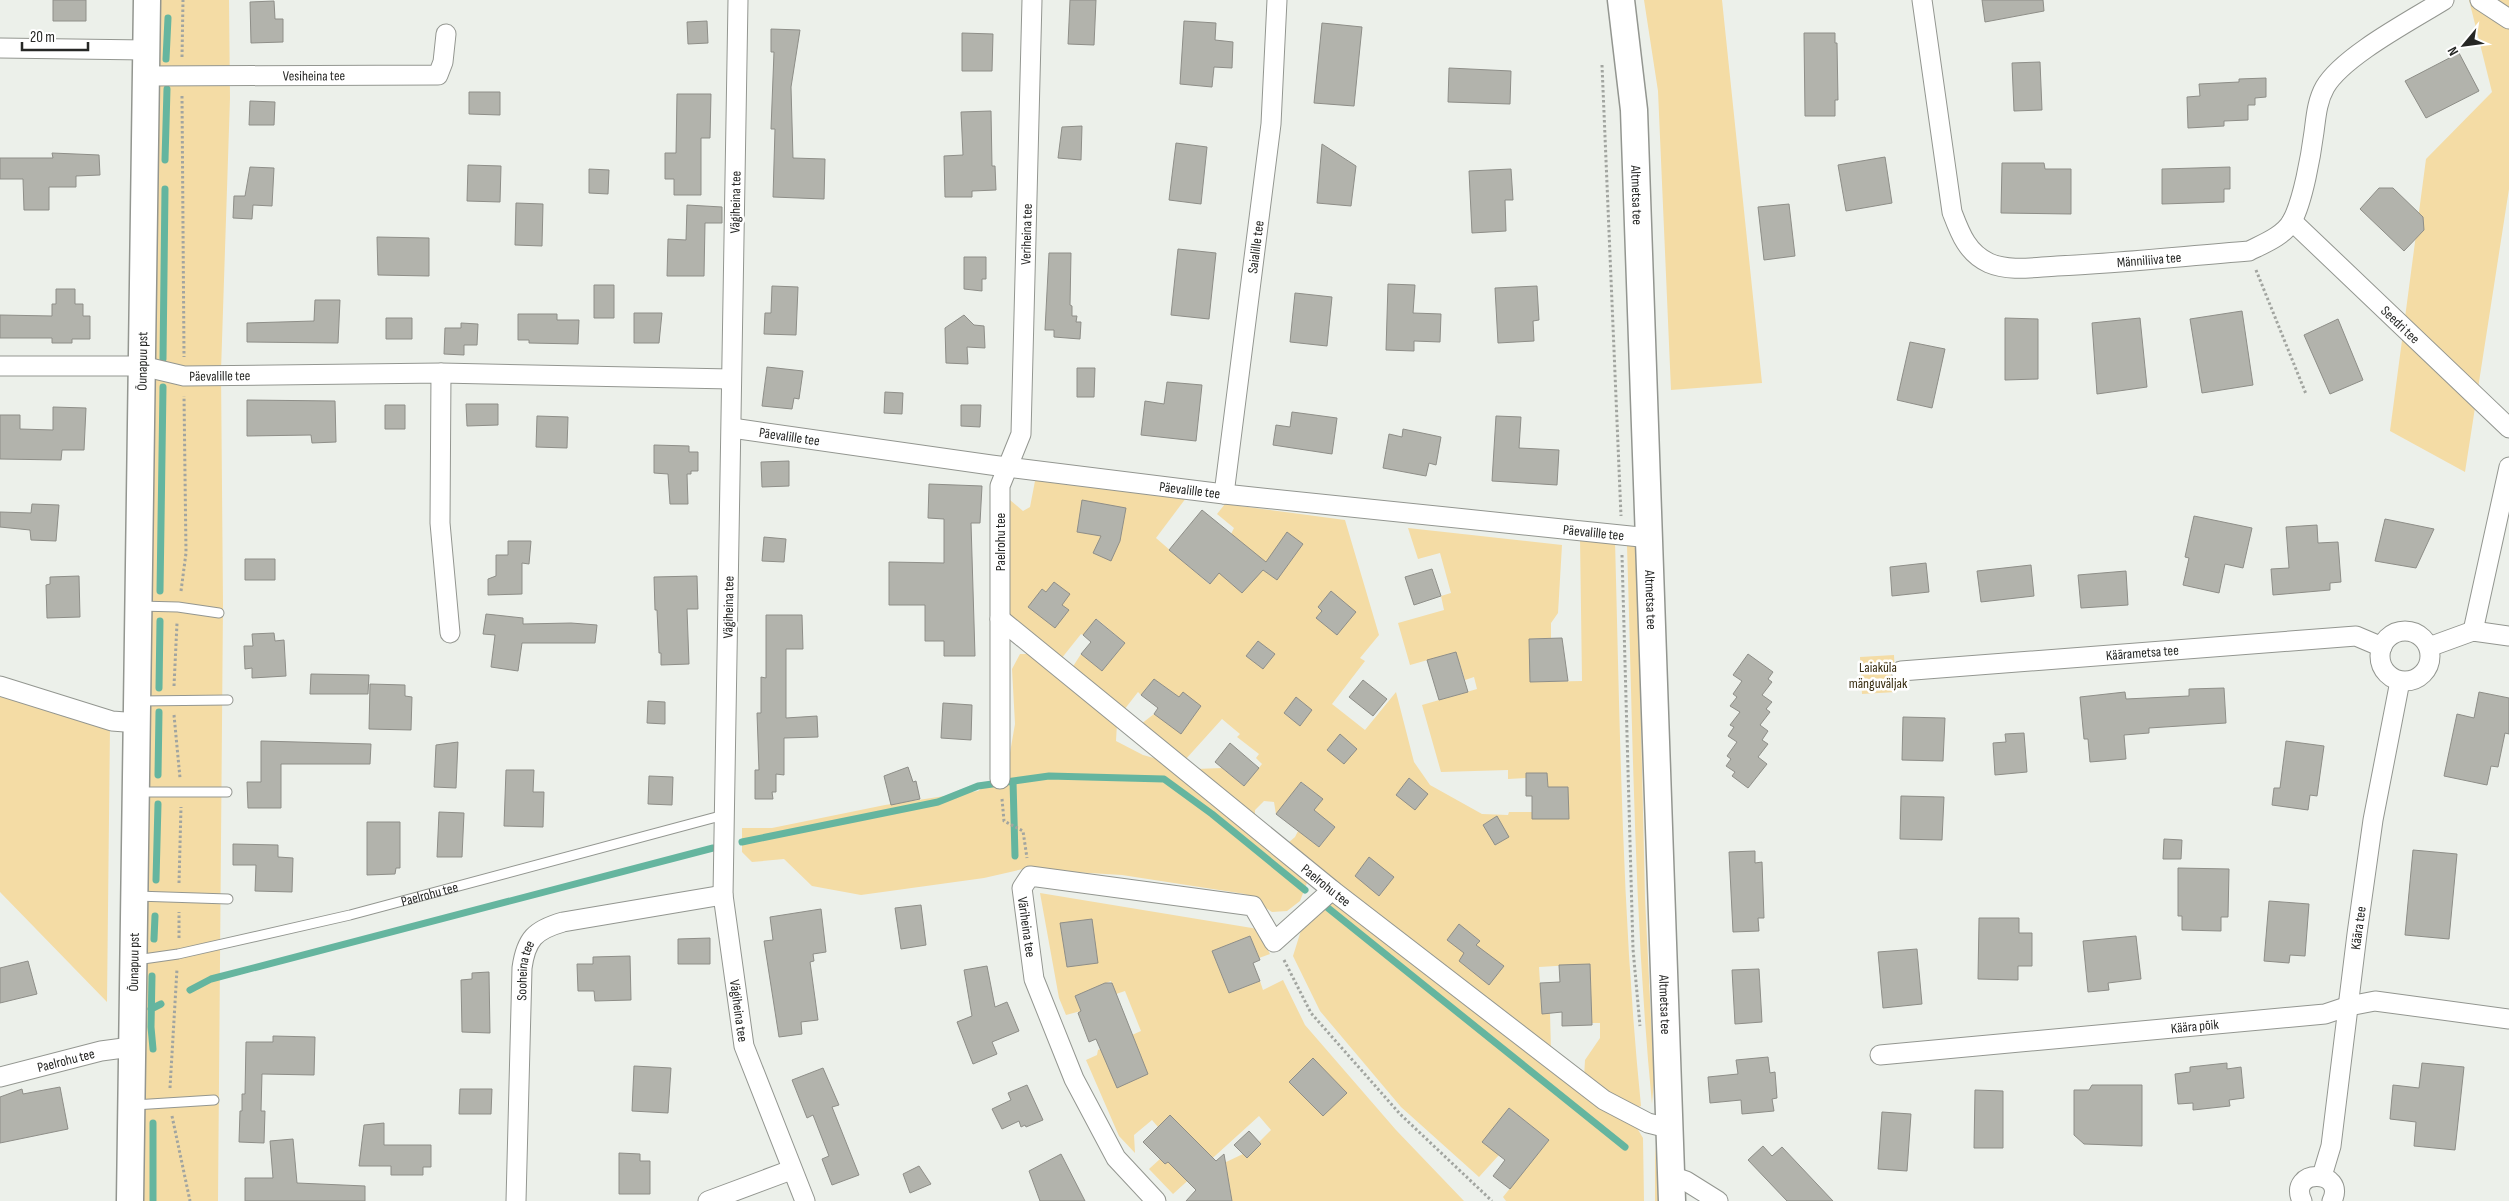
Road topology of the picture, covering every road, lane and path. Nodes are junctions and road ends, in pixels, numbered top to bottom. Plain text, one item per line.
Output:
1 (146, 0) edge
2 (738, 0) edge
3 (1032, 0) edge
4 (1278, 0) edge
5 (1621, 0) edge
6 (1922, 0) edge
7 (2444, 0) edge
8 (2480, 0) edge
9 (2509, 19) edge
10 (446, 34) dead end
11 (0, 48) edge
12 (146, 50) junction
13 (1602, 57) dead end
14 (146, 76) junction
15 (2292, 222) junction
16 (2249, 251) junction
17 (0, 366) edge
18 (142, 366) junction
19 (441, 373) junction
20 (731, 379) junction
21 (2306, 394) dead end
22 (732, 428) junction
23 (2509, 428) edge
24 (1008, 466) junction
25 (2509, 467) edge
26 (1224, 494) junction
27 (1621, 534) junction
28 (1650, 538) junction
29 (139, 606) junction
30 (219, 613) dead end
31 (1000, 619) junction
32 (2473, 631) junction
33 (450, 633) dead end
34 (2509, 636) edge
35 (2382, 647) junction
36 (2429, 647) junction
37 (1901, 671) dead end
38 (2400, 681) junction
39 (0, 686) edge
40 (228, 700) dead end
41 (138, 712) junction
42 (1001, 787) joint
43 (137, 792) junction
44 (226, 792) dead end
45 (724, 815) junction
46 (1030, 876) junction
47 (1332, 890) junction
48 (722, 895) junction
49 (136, 896) junction
50 (228, 899) dead end
51 (1274, 942) junction
52 (133, 961) junction
53 (2349, 1006) junction
54 (2509, 1019) edge
55 (1640, 1036) dead end
56 (131, 1047) junction
57 (1880, 1055) dead end
58 (0, 1077) edge
59 (214, 1100) dead end
60 (131, 1106) junction
61 (1668, 1128) junction
62 (791, 1170) junction
63 (2322, 1176) junction
64 (1672, 1188) edge
65 (2298, 1200) edge
66 (130, 1201) edge
67 (516, 1201) edge
68 (708, 1201) edge
69 (805, 1201) edge
70 (1156, 1201) edge
71 (1492, 1201) edge
72 (1718, 1201) edge
73 (2332, 1201) edge

1 - 12 street, Õunapuu pst
2 - 20 street, Vägiheina tee
3 - 24 street, Veriheina tee
4 - 26 street, Saialille tee
5 - 28 street, Altmetsa tee
6 - 16 street, Männiliiva tee
7 - 15 street
8 - 9 street
10 - 14 street, Vesiheina tee
11 - 12 street
12 - 14 street, Õunapuu pst
13 - 27 path
14 - 18 street, Õunapuu pst
15 - 16 street, Männiliiva tee
15 - 23 street, Seedri tee
16 - 21 path
17 - 18 street, Päevalille tee
18 - 19 street, Päevalille tee
18 - 29 street, Õunapuu pst
19 - 20 street, Päevalille tee
19 - 33 street
20 - 22 street, Vägiheina tee
22 - 24 street, Päevalille tee
22 - 45 street, Vägiheina tee
24 - 26 street, Päevalille tee
24 - 31 street, Paelrohu tee
25 - 32 street
26 - 27 street, Päevalille tee
27 - 28 street, Päevalille tee
27 - 55 path
28 - 61 street, Altmetsa tee
29 - 30 lane
29 - 41 street, Õunapuu pst
31 - 42 street, Paelrohu tee
31 - 47 street, Paelrohu tee
32 - 34 street
32 - 36 street
35 - 36 street
35 - 37 street, Käärametsa tee
35 - 38 street
36 - 38 street
38 - 53 street, Käära tee
39 - 41 street
40 - 41 lane
41 - 43 street, Õunapuu pst
42 - 46 path
43 - 44 lane
43 - 49 street, Õunapuu pst
45 - 48 street, Vägiheina tee
45 - 52 lane, Paelrohu tee
46 - 51 street, Väriheina tee
46 - 70 street, Väriheina tee
47 - 51 street
47 - 61 street, Paelrohu tee
48 - 62 street, Vägiheina tee
48 - 67 street, Sooheina tee
49 - 50 lane
49 - 52 street, Õunapuu pst
51 - 71 path
52 - 56 street, Õunapuu pst
53 - 54 street, Käära põik
53 - 57 street, Käära põik
53 - 63 street, Käära tee
56 - 58 street, Paelrohu tee
56 - 60 street, Õunapuu pst
59 - 60 lane
60 - 66 street, Õunapuu pst
61 - 64 street, Altmetsa tee
62 - 68 street
62 - 69 street, Vägiheina tee
63 - 65 street
63 - 73 street
64 - 72 street

